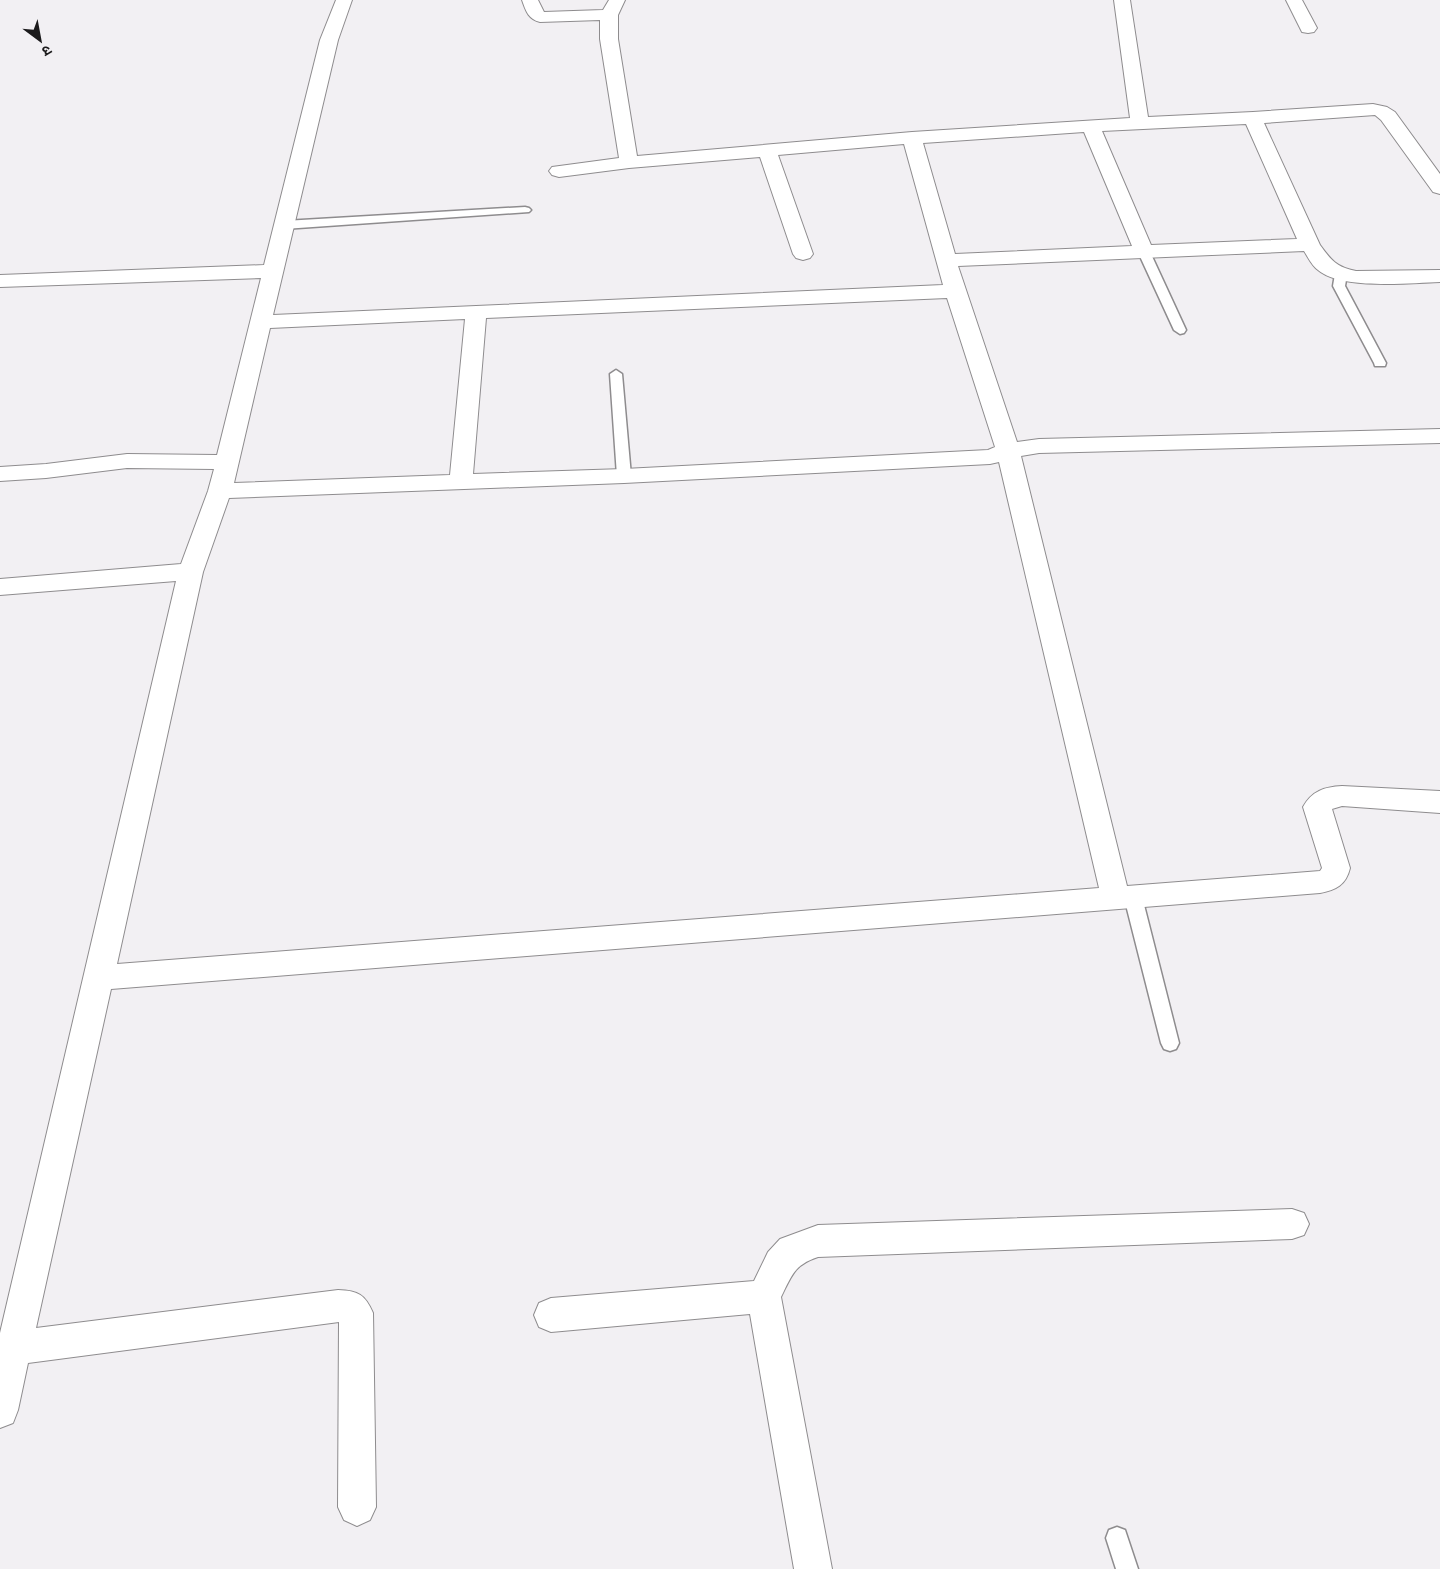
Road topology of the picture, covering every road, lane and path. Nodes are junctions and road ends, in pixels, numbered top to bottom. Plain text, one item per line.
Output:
1 (344, 0) edge
2 (530, 0) edge
3 (1122, 0) edge
4 (1294, 0) edge
5 (613, 8) edge
6 (1308, 28) dead end
7 (1253, 118) junction
8 (1140, 123) junction
9 (1091, 126) junction
10 (912, 138) junction
11 (767, 150) junction
12 (629, 162) junction
13 (559, 170) dead end
14 (1440, 188) edge
15 (525, 210) dead end
16 (284, 225) junction
17 (1310, 245) junction
18 (1144, 252) junction
19 (803, 254) dead end
20 (946, 260) junction
21 (273, 271) junction
22 (1341, 274) junction
23 (1440, 276) edge
24 (0, 281) edge
25 (955, 291) junction
26 (476, 312) junction
27 (261, 322) junction
28 (1180, 330) dead end
29 (1380, 363) dead end
30 (616, 374) dead end
31 (1440, 436) edge
32 (1008, 450) junction
33 (228, 462) junction
34 (0, 474) edge
35 (624, 476) junction
36 (461, 482) junction
37 (220, 491) junction
38 (191, 572) junction
39 (0, 587) edge
40 (1440, 802) edge
41 (1124, 897) junction
42 (98, 978) junction
43 (1170, 1043) dead end
44 (1292, 1224) dead end
45 (764, 1296) junction
46 (551, 1315) dead end
47 (14, 1348) junction
48 (0, 1410) edge
49 (356, 1507) dead end
50 (1117, 1538) dead end
51 (813, 1569) edge
52 (1127, 1569) edge

1 - 16 street
2 - 5 street
3 - 8 street
4 - 6 street
5 - 12 street
7 - 8 street
7 - 14 street
7 - 17 street
8 - 9 street
9 - 10 street
9 - 18 street
10 - 11 street
10 - 20 street
11 - 12 street
11 - 19 street
12 - 13 street
15 - 16 lane
16 - 21 street
17 - 18 street
17 - 22 street
18 - 20 street
18 - 28 lane
20 - 25 street
21 - 24 street
21 - 27 street
22 - 23 street
22 - 29 lane
25 - 26 street
25 - 32 street
26 - 27 street
26 - 36 street
27 - 33 street
30 - 35 lane
31 - 32 street
32 - 35 street
32 - 41 street
33 - 34 street
33 - 37 street
35 - 36 street
36 - 37 street
37 - 38 street
38 - 39 street
38 - 42 street
40 - 41 street
41 - 42 street
41 - 43 lane
42 - 47 street
44 - 45 street
45 - 46 street
45 - 51 street
47 - 48 street
47 - 49 street
50 - 52 lane

